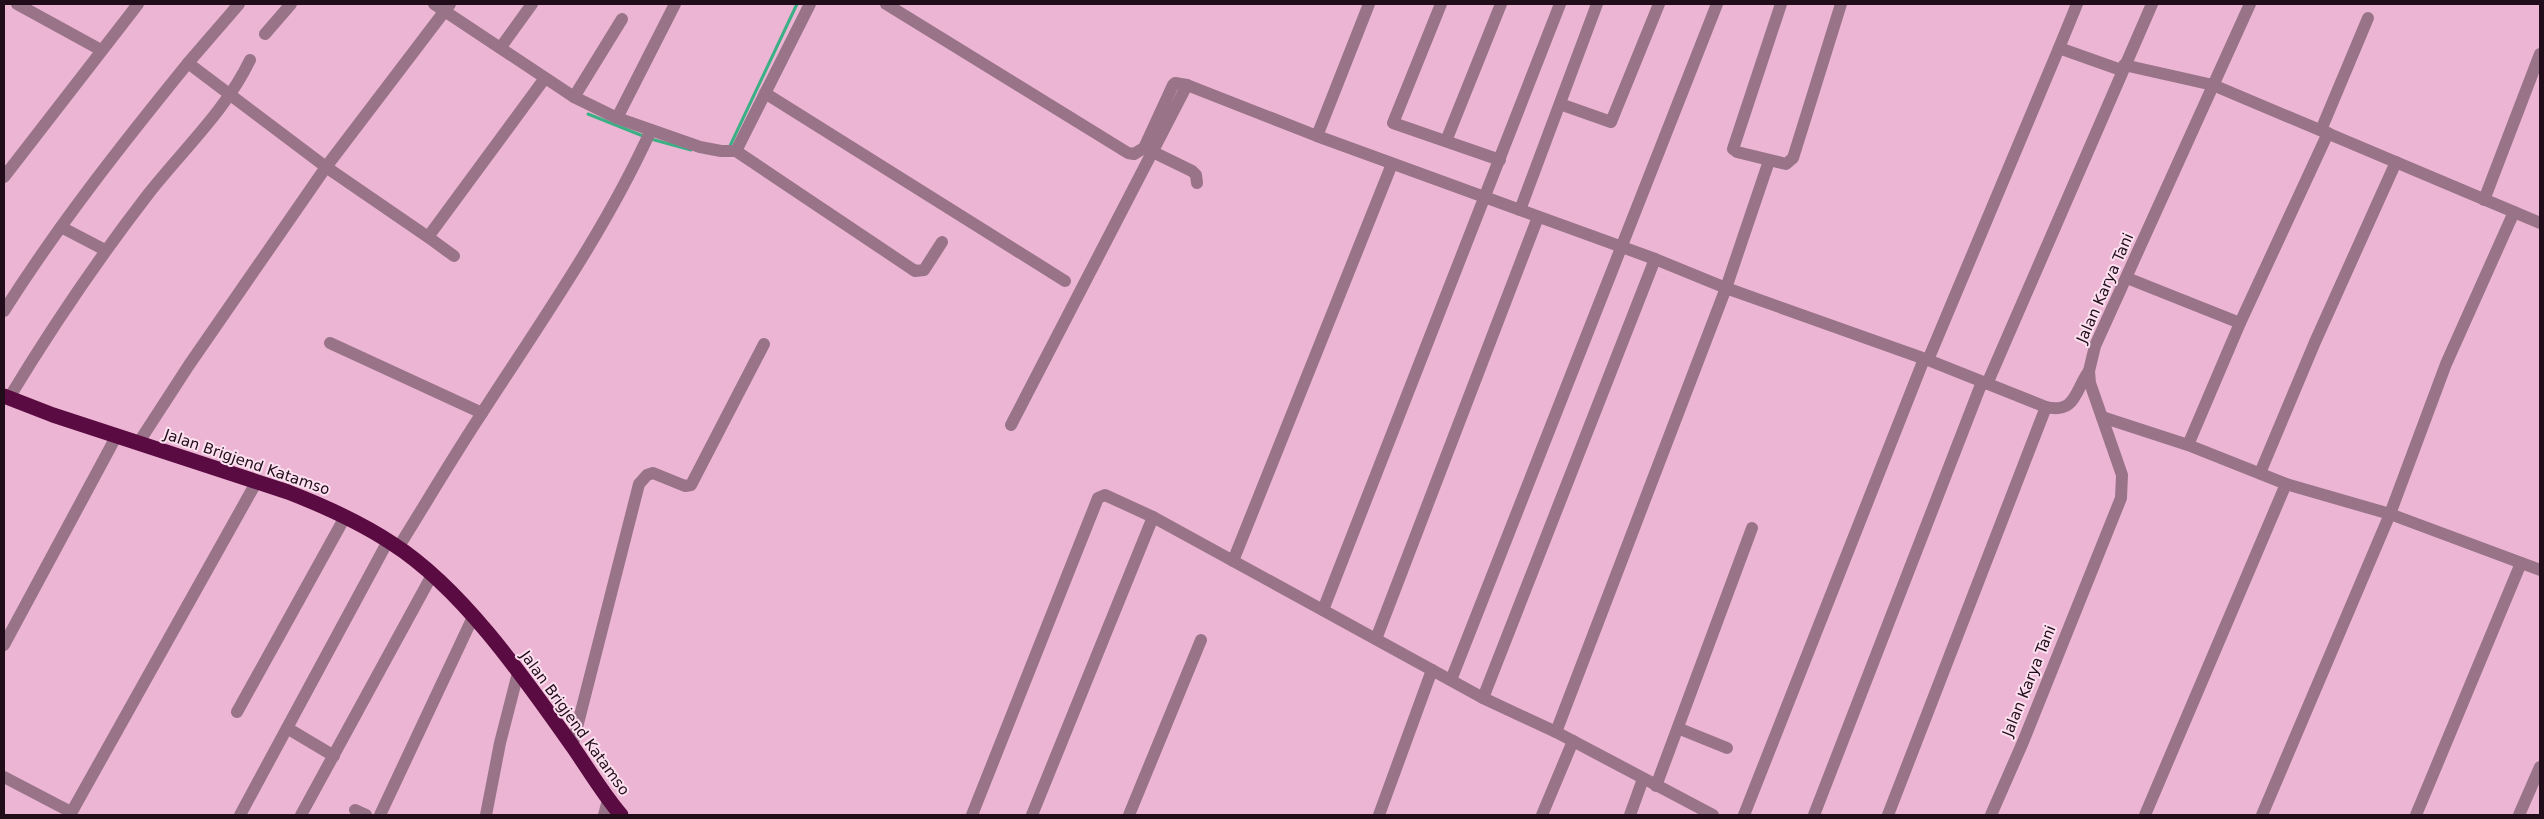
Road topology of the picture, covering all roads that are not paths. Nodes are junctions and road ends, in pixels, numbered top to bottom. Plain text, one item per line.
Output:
1 (17, 4) edge
2 (138, 4) edge
3 (239, 4) edge
4 (291, 4) edge
5 (532, 4) edge
6 (676, 4) edge
7 (810, 4) edge
8 (886, 4) edge
9 (1369, 4) edge
10 (1441, 4) edge
11 (1501, 4) edge
12 (1560, 4) edge
13 (1597, 4) edge
14 (1659, 4) edge
15 (1718, 4) edge
16 (1781, 4) edge
17 (1841, 4) edge
18 (2077, 4) edge
19 (2152, 4) edge
20 (2250, 4) edge
21 (443, 6) edge
22 (2368, 18) dead end
23 (622, 19) dead end
24 (265, 34) dead end
25 (501, 48) junction
26 (2059, 48) junction
27 (101, 50) junction
28 (2540, 54) edge
29 (250, 60) dead end
30 (188, 63) junction
31 (2123, 68) junction
32 (2537, 74) edge
33 (545, 78) junction
34 (2213, 84) junction
35 (1187, 85) junction
36 (765, 93) junction
37 (230, 95) junction
38 (574, 97) junction
39 (1560, 104) junction
40 (617, 118) junction
41 (2325, 132) junction
42 (648, 136) junction
43 (1317, 136) junction
44 (1446, 141) junction
45 (736, 151) junction
46 (1153, 152) junction
47 (1500, 160) junction
48 (1769, 161) junction
49 (2396, 162) junction
50 (1392, 164) junction
51 (326, 167) junction
52 (4, 177) edge
53 (1197, 183) dead end
54 (1486, 198) junction
55 (2484, 200) junction
56 (1520, 210) junction
57 (2514, 212) junction
58 (1538, 217) junction
59 (2540, 223) edge
60 (61, 227) junction
61 (428, 237) junction
62 (942, 242) dead end
63 (1622, 247) junction
64 (105, 250) junction
65 (454, 256) dead end
66 (1655, 259) junction
67 (2127, 278) junction
68 (1065, 281) dead end
69 (1726, 288) junction
70 (4, 310) edge
71 (2240, 323) junction
72 (330, 343) dead end
73 (764, 344) dead end
74 (1926, 359) junction
75 (2089, 371) junction
76 (1985, 383) junction
77 (6, 397) edge
78 (2046, 406) junction
79 (482, 413) junction
80 (2102, 417) junction
81 (1011, 425) dead end
82 (117, 435) junction
83 (139, 442) junction
84 (2188, 445) junction
85 (2260, 474) junction
86 (257, 481) junction
87 (2286, 484) junction
88 (2390, 514) junction
89 (345, 517) junction
90 (1153, 517) junction
91 (1752, 528) dead end
92 (393, 544) junction
93 (1233, 562) junction
94 (2521, 563) junction
95 (2540, 570) edge
96 (432, 575) junction
97 (1323, 610) junction
98 (473, 617) junction
99 (1376, 639) junction
100 (1201, 640) dead end
101 (4, 644) edge
102 (1432, 670) junction
103 (518, 673) junction
104 (1451, 680) junction
105 (1483, 698) junction
106 (237, 712) dead end
107 (286, 728) junction
108 (1680, 729) junction
109 (1556, 732) junction
110 (1573, 741) junction
111 (572, 747) junction
112 (1727, 748) dead end
113 (334, 756) junction
114 (2540, 768) edge
115 (4, 777) edge
116 (1644, 779) junction
117 (1656, 786) junction
118 (608, 800) junction
119 (70, 814) edge
120 (1708, 814) edge
121 (240, 815) edge
122 (301, 815) edge
123 (380, 815) edge
124 (486, 815) edge
125 (604, 815) edge
126 (621, 815) edge
127 (972, 815) edge
128 (1032, 815) edge
129 (1129, 815) edge
130 (1380, 815) edge
131 (1542, 815) edge
132 (1630, 815) edge
133 (1744, 815) edge
134 (1814, 815) edge
135 (1888, 815) edge
136 (1991, 815) edge
137 (2145, 815) edge
138 (2262, 815) edge
139 (2416, 815) edge
140 (2518, 815) edge

1 - 27 street
2 - 27 street
3 - 30 street
4 - 24 street
5 - 25 street
6 - 40 street
7 - 36 street
8 - 35 street
9 - 43 street
10 - 44 street
11 - 44 street
12 - 47 street
13 - 39 street
14 - 39 street
15 - 63 street
16 - 48 street
17 - 48 street
18 - 26 street
19 - 31 street
20 - 34 street, Jalan Karya Tani
21 - 25 street
21 - 51 street
22 - 41 street
23 - 38 street
25 - 33 street
26 - 31 street
26 - 74 street
27 - 52 street
28 - 32 street
29 - 37 street
30 - 37 street
30 - 60 street
31 - 34 street
31 - 76 street
32 - 55 street
33 - 38 street
33 - 61 street
34 - 41 street
34 - 67 street, Jalan Karya Tani
35 - 43 street
35 - 46 street
36 - 45 street
36 - 68 street
37 - 51 street
37 - 64 street
38 - 40 street
39 - 56 street
40 - 42 street
41 - 49 street
41 - 71 street
42 - 45 street
42 - 79 street
43 - 50 street
44 - 47 street
45 - 62 street
46 - 53 street
46 - 81 street
47 - 54 street
48 - 69 street
49 - 55 street
49 - 85 street
50 - 54 street
50 - 93 street
51 - 61 street
51 - 83 street
54 - 56 street
54 - 97 street
55 - 57 street
56 - 58 street
57 - 59 street
57 - 88 street
58 - 63 street
58 - 99 street
60 - 64 street
60 - 70 street
61 - 65 street
63 - 66 street
63 - 104 street
64 - 77 street
66 - 69 street
66 - 105 street
67 - 71 street
67 - 75 street, Jalan Karya Tani
69 - 74 street
69 - 109 street
71 - 84 street
72 - 79 street
73 - 111 street
74 - 76 street
74 - 133 street
75 - 78 street
75 - 80 street, Jalan Karya Tani
76 - 78 street
76 - 134 street
77 - 82 highway, Jalan Brigjend Katamso
78 - 135 street
79 - 92 street
80 - 84 street
80 - 136 street, Jalan Karya Tani
82 - 83 highway, Jalan Brigjend Katamso
82 - 101 street
83 - 86 highway, Jalan Brigjend Katamso
84 - 85 street
85 - 87 street
86 - 89 highway, Jalan Brigjend Katamso
86 - 119 street
87 - 88 street
87 - 137 street
88 - 94 street
88 - 138 street
89 - 92 highway, Jalan Brigjend Katamso
89 - 106 street
90 - 93 street
90 - 127 street
90 - 128 street
91 - 108 street
92 - 96 highway, Jalan Brigjend Katamso
92 - 107 street
93 - 97 street
94 - 95 street
94 - 139 street
96 - 98 highway, Jalan Brigjend Katamso
96 - 113 street
97 - 99 street
98 - 103 highway, Jalan Brigjend Katamso
98 - 123 street
99 - 102 street
100 - 129 street
102 - 104 street
102 - 130 street
103 - 111 highway, Jalan Brigjend Katamso
103 - 124 street
104 - 105 street
105 - 109 street
107 - 113 street
107 - 121 street
108 - 112 street
108 - 117 street
109 - 110 street
110 - 116 street
110 - 131 street
111 - 118 highway, Jalan Brigjend Katamso
113 - 122 street
114 - 140 street
115 - 119 street
116 - 117 street
116 - 132 street
117 - 120 street
118 - 125 street
118 - 126 highway, Jalan Brigjend Katamso

